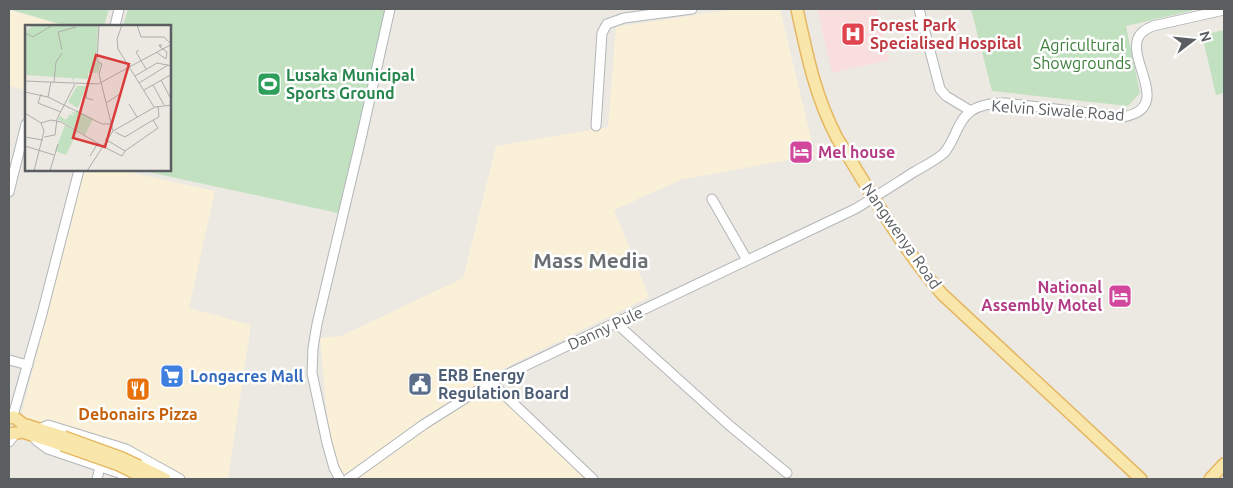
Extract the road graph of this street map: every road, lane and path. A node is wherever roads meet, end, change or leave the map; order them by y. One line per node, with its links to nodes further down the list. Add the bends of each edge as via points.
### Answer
1 (119, 9): 7 (street)
2 (390, 9): 31 (street, via 313,348 312,373 319,410 334,468)
3 (692, 9): 9 (street, via 624,18 607,24 602,33)
4 (798, 9): 13 (main road, Nangwenya Road, via 812,78 827,118)
5 (919, 9): 8 (street, via 940,89)
6 (1224, 10): 8 (street, Kelvin Siwale Road, via 1153,26 1138,37 1137,48 1147,92 1146,100 1132,115 997,103)
7 (115, 25)
8 (971, 111): 13 (street, Kelvin Siwale Road, via 939,157)
9 (596, 126)
10 (25, 128): 12 (street)
11 (79, 171): 18 (street)
12 (9, 192)
13 (874, 197): 15 (street, Danny Pule); 34 (main road, Nangwenya Road, via 942,294)
14 (712, 199): 15 (street)
15 (747, 260): 16 (street, Danny Pule)
16 (616, 323): 19 (street, Danny Pule); 26 (street)
17 (9, 360): 18 (street)
18 (28, 365): 20 (street)
19 (491, 382): 32 (street, Danny Pule); 33 (street)
20 (13, 425): 21 (main road)
21 (36, 432): 22 (street, via 48,425); 24 (street, via 37,441 48,449); 25 (main road, bridge, via 122,458)
22 (108, 443): 24 (street); 30 (street, via 126,449)
23 (1224, 464): 35 (main road)
24 (100, 467): 25 (street); 27 (street)
25 (135, 473): 28 (main road); 29 (main road)
26 (787, 473)
27 (97, 479)
28 (147, 479)
29 (165, 479)
30 (180, 479)
31 (340, 479)
32 (348, 479)
33 (593, 479)
34 (1141, 479)
35 (1210, 479)

